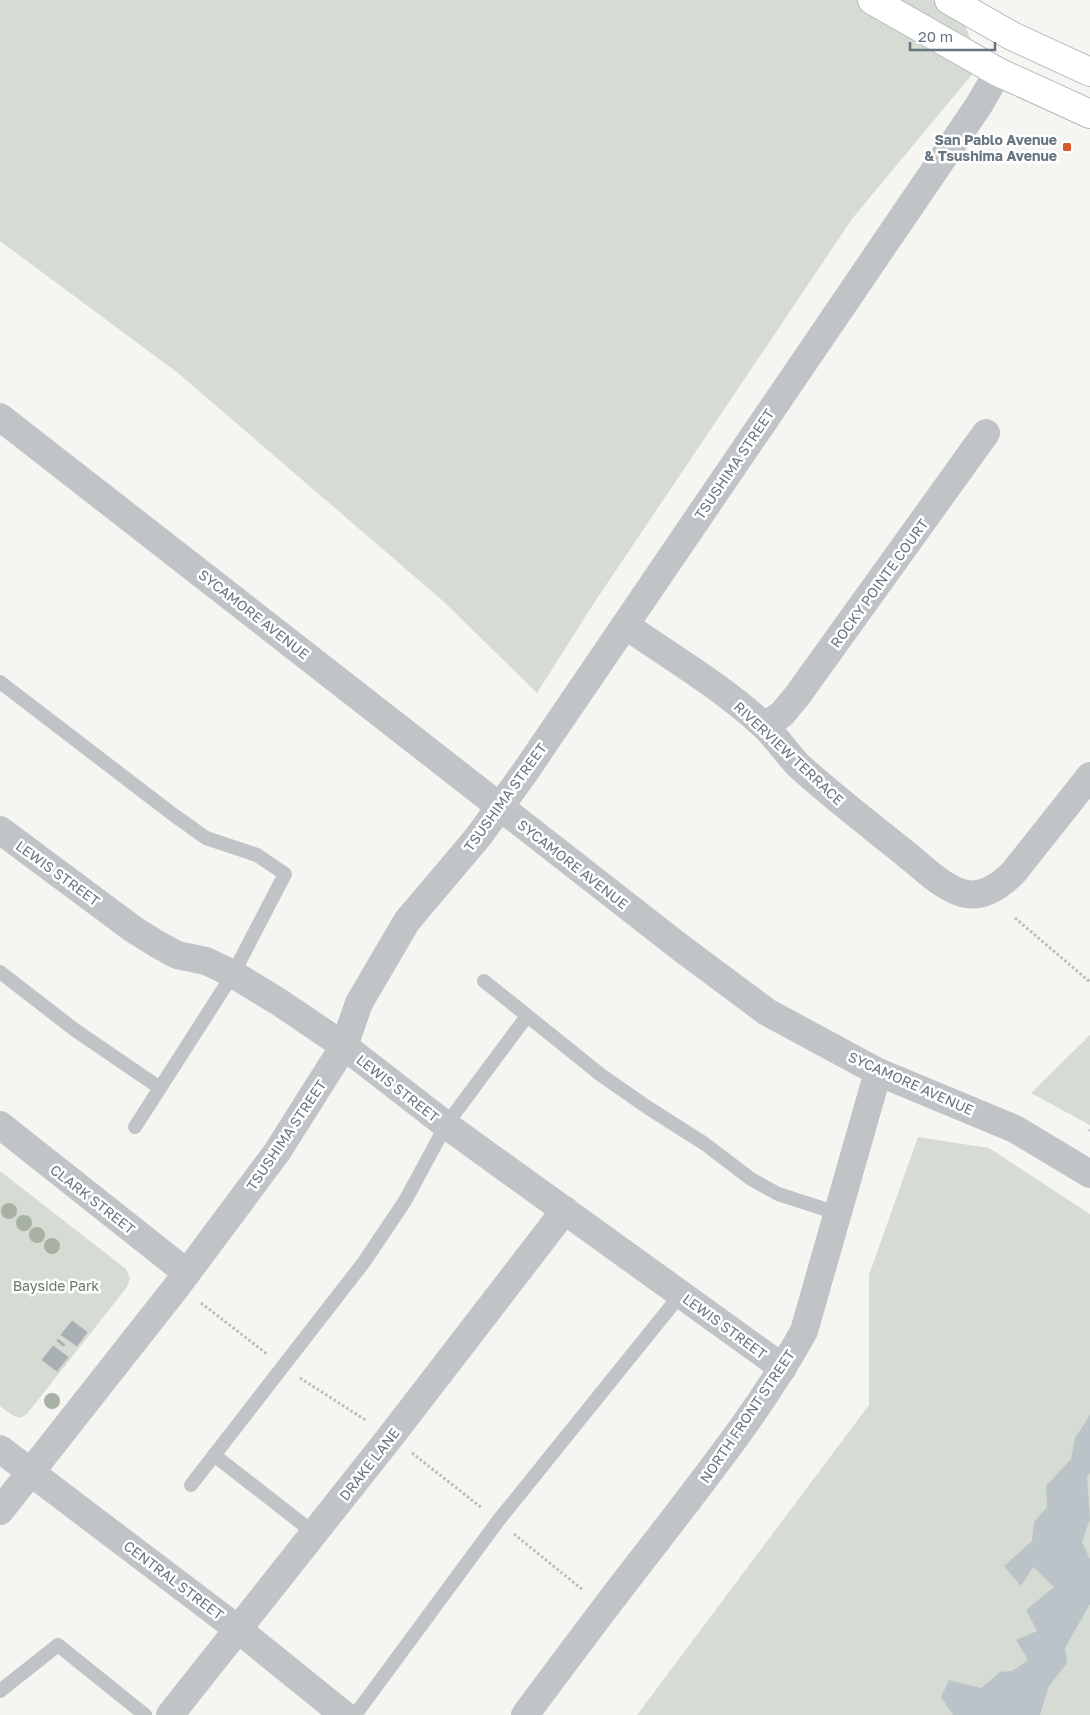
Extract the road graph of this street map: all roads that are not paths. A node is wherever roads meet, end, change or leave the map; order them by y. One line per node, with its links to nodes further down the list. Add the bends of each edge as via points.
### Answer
1 (872, 0): 3 (main road)
2 (949, 0): 4 (main road, via 1012,36)
3 (998, 72): 5 (main road); 8 (street, TSUSHIMA STREET, via 979,105)
4 (1090, 72)
5 (1090, 114)
6 (0, 417): 12 (street, SYCAMORE AVENUE)
7 (986, 433): 10 (street, ROCKY POINTE COURT, via 798,696 782,714)
8 (625, 625): 10 (street, RIVERVIEW TERRACE); 12 (street, TSUSHIMA STREET)
9 (0, 682): 15 (lane, via 206,838 257,854 285,874)
10 (765, 726): 11 (street, RIVERVIEW TERRACE, via 797,763 830,793 929,872 963,893 977,895 1003,883)
11 (1090, 776)
12 (500, 807): 18 (street, TSUSHIMA STREET, via 407,921 359,1003); 19 (street, SYCAMORE AVENUE, via 767,1012)
13 (0, 830): 15 (street, LEWIS STREET, via 157,944)
14 (0, 972): 20 (lane, via 75,1030)
15 (233, 974): 18 (street, LEWIS STREET); 20 (lane)
16 (484, 981): 17 (lane)
17 (527, 1016): 22 (lane); 26 (lane, via 626,1093 705,1144 751,1179 778,1194)
18 (344, 1046): 22 (street, LEWIS STREET); 27 (street, TSUSHIMA STREET, via 277,1152)
19 (878, 1072): 24 (street, SYCAMORE AVENUE, via 1014,1129); 26 (street, NORTH FRONT STREET)
20 (160, 1088): 23 (lane)
21 (0, 1125): 27 (street, CLARK STREET)
22 (446, 1125): 25 (street, LEWIS STREET); 31 (lane, via 405,1201 364,1262)
23 (135, 1127)
24 (1090, 1174)
25 (565, 1210): 28 (street, LEWIS STREET); 35 (street, DRAKE LANE)
26 (837, 1213): 29 (street, NORTH FRONT STREET, via 804,1331)
27 (187, 1273): 32 (street, TSUSHIMA STREET)
28 (681, 1294): 29 (street, LEWIS STREET); 41 (lane, via 498,1522)
29 (783, 1368): 42 (street, NORTH FRONT STREET, via 730,1446)
30 (0, 1449): 32 (street, CENTRAL STREET)
31 (214, 1454): 33 (lane); 35 (lane)
32 (31, 1472): 34 (street, TSUSHIMA STREET); 36 (street, CENTRAL STREET)
33 (191, 1485)
34 (0, 1511)
35 (314, 1534): 36 (street, DRAKE LANE)
36 (239, 1630): 39 (street, DRAKE LANE); 40 (street, CENTRAL STREET)
37 (0, 1691): 38 (lane, via 58,1645)
38 (145, 1715)
39 (170, 1715)
40 (344, 1715)
41 (355, 1715)
42 (525, 1715)

